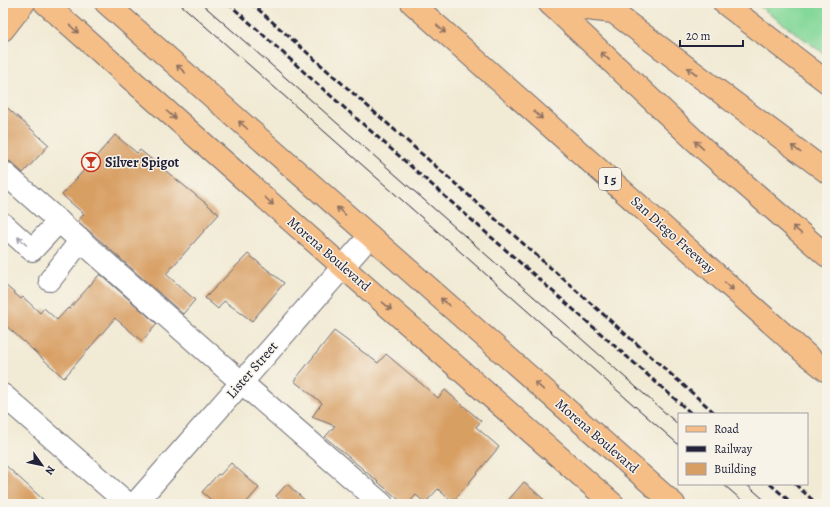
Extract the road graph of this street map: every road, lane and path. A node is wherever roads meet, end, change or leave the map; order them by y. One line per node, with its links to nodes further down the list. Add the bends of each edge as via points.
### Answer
1 (24, 3): 9 (main road)
2 (45, 3): 18 (main road, Morena Boulevard, one-way to 18)
3 (106, 3): 15 (main road, Morena Boulevard, one-way to 3)
4 (412, 3): 20 (main road, San Diego Freeway / I 5, one-way to 20)
5 (724, 3): 10 (main road)
6 (826, 3): 8 (path)
7 (550, 4): 11 (main road, one-way to 7, via 613,12); 17 (main road, one-way to 7, via 703,148)
8 (827, 19)
9 (3, 30)
10 (827, 82)
11 (827, 172)
12 (4, 173): 13 (street)
13 (59, 222): 14 (street, one-way to 14, via 32,250); 16 (street)
14 (3, 224)
15 (370, 236): 18 (street, Lister Street); 29 (main road, Morena Boulevard, one-way to 15)
16 (81, 240): 19 (street); 22 (street)
17 (827, 256)
18 (343, 267): 22 (street, Lister Street); 28 (main road, Morena Boulevard, one-way to 28)
19 (50, 280)
20 (807, 355): 21 (main road, San Diego Freeway / I 5); 23 (main road)
21 (827, 371)
22 (241, 382): 26 (street, Lister Street); 27 (street)
23 (827, 384)
24 (3, 395): 25 (street)
25 (128, 504)
26 (135, 504)
27 (382, 504)
28 (614, 504)
29 (674, 504)

